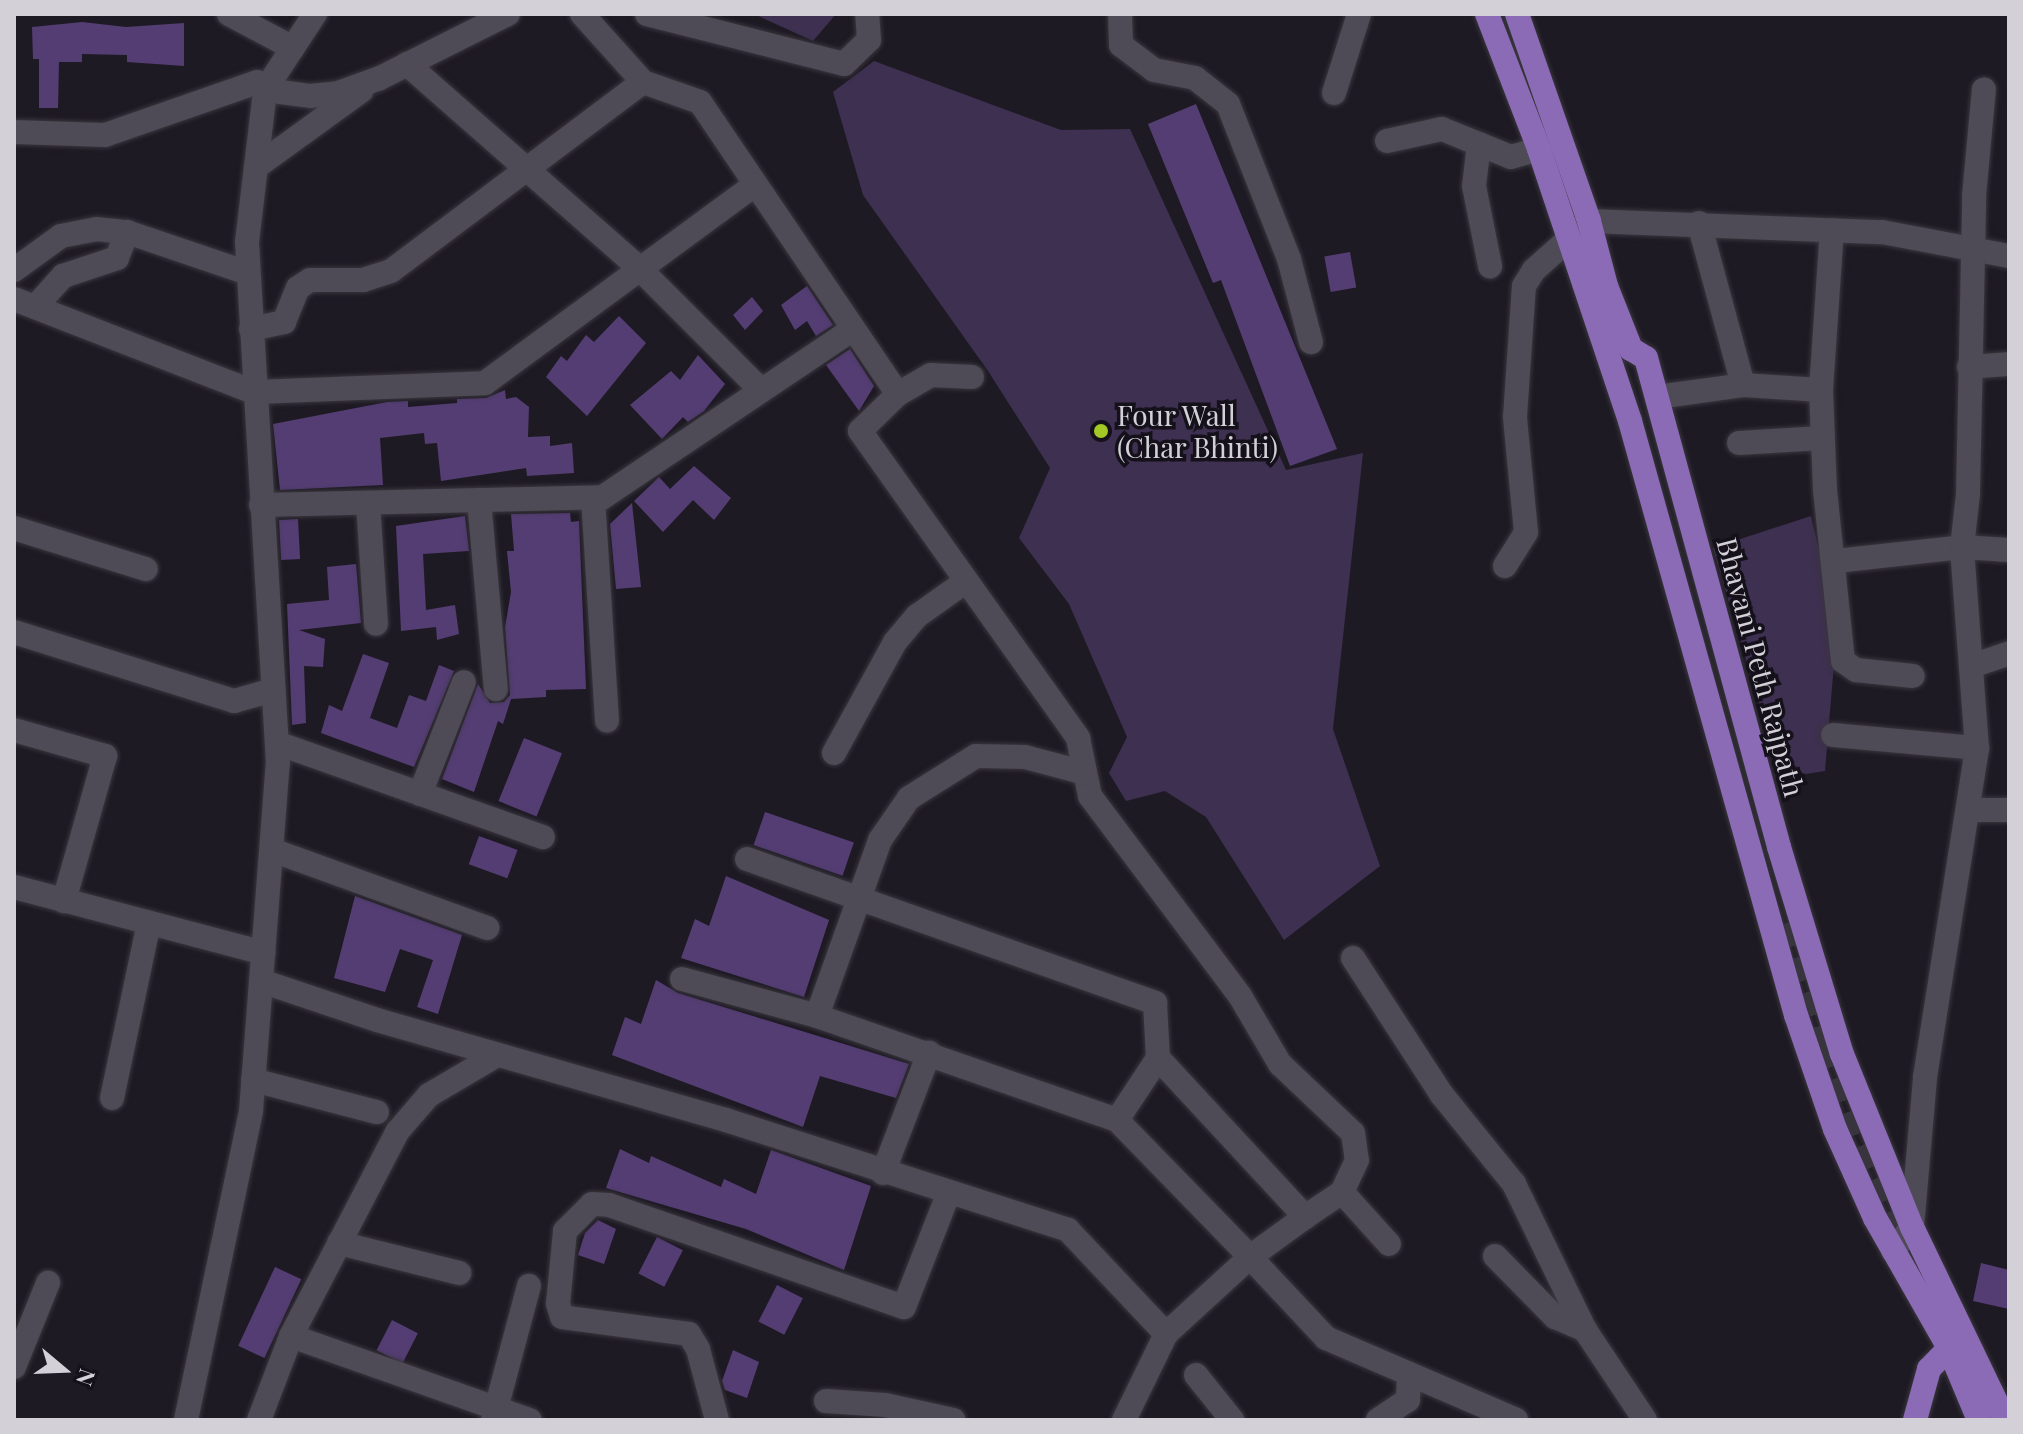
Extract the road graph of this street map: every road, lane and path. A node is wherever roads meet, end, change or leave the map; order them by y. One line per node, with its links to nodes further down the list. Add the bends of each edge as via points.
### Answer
1 (229, 14): 11 (street)
2 (315, 14): 11 (street)
3 (582, 14): 14 (street)
4 (647, 14): 5 (street, via 844,64 869,40)
5 (867, 14)
6 (1120, 14): 39 (street, via 1121,45 1154,70 1195,78 1228,104 1289,259)
7 (1359, 14): 17 (street)
8 (1487, 14): 21 (main road)
9 (1517, 14): 25 (main road, Bhavani Peth Rajpath)
10 (501, 15): 12 (street)
11 (293, 48): 16 (street)
12 (407, 64): 13 (street); 23 (street)
13 (380, 78): 16 (street, via 310,96); 22 (street)
14 (643, 82): 23 (street); 24 (street, via 700,102)
15 (1984, 89): 30 (street)
16 (265, 90): 18 (street, via 257,82 105,135); 22 (street)
17 (1334, 93)
18 (14, 132)
19 (1387, 141): 20 (street, via 1442,129)
20 (1479, 144): 21 (street, via 1511,157); 32 (street, via 1474,186)
21 (1539, 149): 29 (main road)
22 (256, 167): 35 (street)
23 (528, 171): 33 (street); 37 (street, via 391,271 363,280 303,283 284,322)
24 (755, 185): 33 (street); 38 (street)
25 (1589, 221): 26 (street); 29 (street); 40 (main road, Bhavani Peth Rajpath, via 1606,286)
26 (1699, 223): 27 (street); 44 (street)
27 (1832, 230): 30 (street, via 1882,232); 46 (street)
28 (127, 232): 34 (street, via 76,230); 35 (street); 36 (street, via 117,258 63,276)
29 (1567, 240): 60 (street, via 1524,286 1515,417 1526,532); 109 (main road, via 1630,421 1796,1015 1835,1129)
30 (1972, 252): 31 (street); 42 (street)
31 (2009, 256)
32 (1490, 266)
33 (638, 267): 45 (street); 47 (street, via 485,383)
34 (14, 270)
35 (248, 273): 37 (street)
36 (25, 303): 47 (street)
37 (251, 329): 47 (street)
38 (853, 329): 45 (street); 48 (street)
39 (1311, 342)
40 (1631, 349): 49 (main road, Bhavani Peth Rajpath, via 1646,358); 88 (main road, via 1637,399)
41 (2009, 364): 42 (street)
42 (1969, 367): 57 (street)
43 (972, 377): 48 (street, via 931,375)
44 (1743, 385): 46 (street); 49 (street)
45 (759, 388): 52 (street, via 603,497)
46 (1821, 390): 50 (street)
47 (254, 392): 55 (street)
48 (898, 394): 62 (street, via 860,431)
49 (1657, 397): 106 (main road, Bhavani Peth Rajpath, via 1779,847 1837,1039)
50 (1822, 438): 51 (street); 59 (street)
51 (1739, 443)
52 (593, 498): 53 (street); 71 (street)
53 (479, 500): 54 (street); 69 (street)
54 (368, 503): 55 (street); 63 (street)
55 (261, 505): 70 (street)
56 (14, 528): 61 (street)
57 (1962, 547): 58 (street); 59 (street); 66 (street)
58 (2009, 550)
59 (1836, 561): 67 (street, via 1843,661 1856,670)
60 (1505, 566)
61 (146, 569)
62 (966, 581): 76 (street, via 917,616 895,642); 77 (street, via 1078,738)
63 (376, 624)
64 (14, 632): 70 (street, via 234,701)
65 (2009, 653): 66 (street)
66 (1972, 666): 75 (street)
67 (1913, 676)
68 (464, 682): 78 (street)
69 (496, 689)
70 (273, 690): 74 (street)
71 (607, 721)
72 (14, 730): 86 (street, via 105,756)
73 (1833, 735): 75 (street)
74 (277, 743): 78 (street); 82 (street)
75 (1977, 748): 79 (street)
76 (834, 753)
77 (1085, 773): 85 (street, via 1025,757 976,756 909,798 880,840); 104 (street, via 1090,796 1240,996 1280,1064 1353,1133 1357,1160)
78 (420, 794): 81 (street)
79 (1968, 810): 80 (street); 106 (street, via 1925,1077)
80 (2009, 810)
81 (543, 837)
82 (272, 850): 89 (street); 90 (street)
83 (747, 859): 85 (street)
84 (14, 887): 86 (street)
85 (857, 896): 94 (street); 97 (street, via 1155,1003)
86 (64, 901): 87 (street)
87 (149, 923): 90 (street); 99 (street)
88 (1787, 923)
89 (487, 928)
90 (263, 953): 93 (street)
91 (1353, 958): 115 (street, via 1442,1095 1514,1184)
92 (682, 979): 94 (street)
93 (261, 981): 96 (street); 98 (street)
94 (817, 1016): 95 (street)
95 (929, 1053): 101 (street); 102 (street)
96 (497, 1055): 102 (street, via 726,1120); 107 (street, via 429,1095 414,1111 397,1132)
97 (1158, 1058): 101 (street); 105 (street)
98 (253, 1080): 100 (street); 124 (street)
99 (112, 1098)
100 (377, 1112)
101 (1117, 1120): 111 (street)
102 (883, 1173): 103 (street)
103 (949, 1192): 116 (street, via 1068,1230); 127 (street, via 904,1307 609,1205 592,1204 565,1231 558,1304 562,1317 689,1334)
104 (1342, 1192): 105 (street); 108 (street)
105 (1305, 1217): 111 (street)
106 (1912, 1227): 109 (street); 118 (main road, Bhavani Peth Rajpath)
107 (339, 1243): 112 (street); 117 (street)
108 (1389, 1244)
109 (1893, 1251): 118 (main road)
110 (1495, 1256): 115 (street, via 1555,1317)
111 (1250, 1257): 116 (street); 120 (street, via 1326,1338)
112 (459, 1273)
113 (48, 1283): 119 (street)
114 (529, 1286): 123 (street)
115 (1585, 1330): 133 (street)
116 (1166, 1334): 129 (street)
117 (291, 1336): 123 (street); 125 (street)
118 (1957, 1340): 134 (main road, via 1929,1369); 135 (main road); 136 (main road)
119 (14, 1367)
120 (1409, 1374): 131 (street, via 1408,1400); 132 (street)
121 (1196, 1375): 130 (street)
122 (826, 1401): 128 (street, via 885,1405)
123 (495, 1415): 126 (street)
124 (186, 1420)
125 (259, 1420)
126 (530, 1420)
127 (717, 1420)
128 (953, 1420)
129 (1124, 1420)
130 (1232, 1420)
131 (1378, 1420)
132 (1516, 1420)
133 (1645, 1420)
134 (1915, 1420)
135 (1979, 1420)
136 (2005, 1420)

